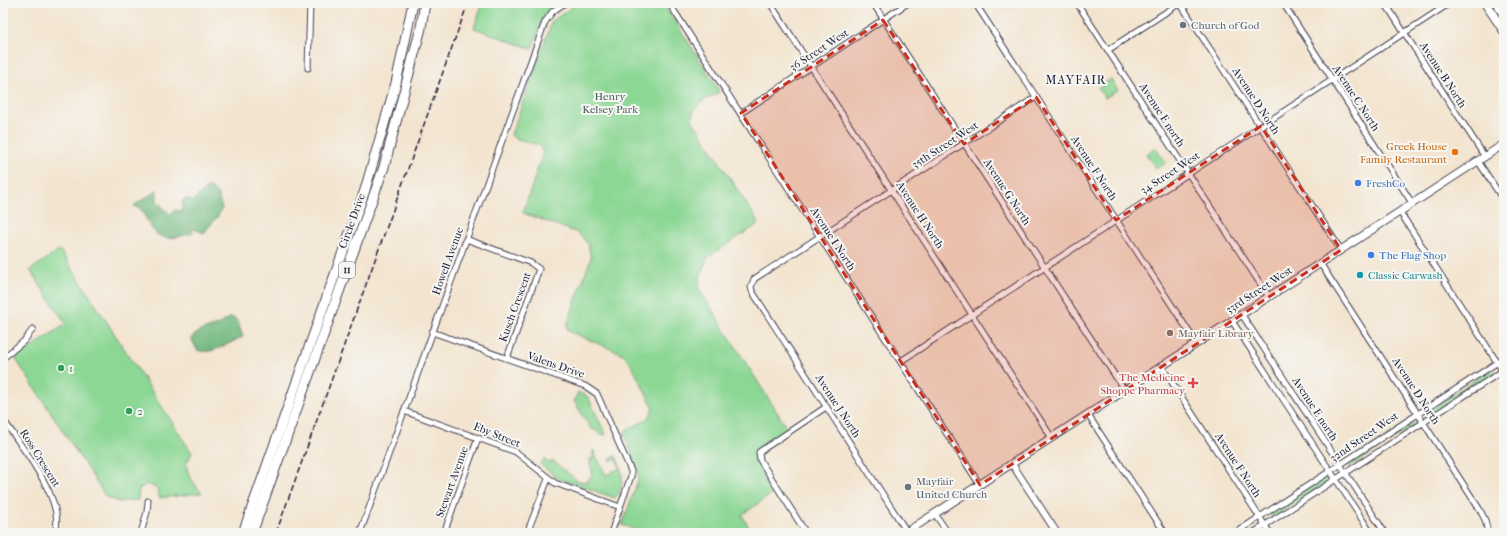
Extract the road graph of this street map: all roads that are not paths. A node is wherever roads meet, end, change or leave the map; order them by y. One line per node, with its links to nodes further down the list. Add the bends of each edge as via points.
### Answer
1 (310, 3): 23 (street)
2 (413, 3): 82 (highway, Circle Drive / 11, via 396,83 365,190)
3 (425, 3): 83 (highway, Circle Drive / 11, via 421,28 384,167)
4 (565, 3): 39 (street, Howell Avenue, via 553,10 545,22)
5 (669, 3): 26 (street, Avenue I North)
6 (770, 3): 22 (street, Avenue H North)
7 (873, 3): 18 (street, Avenue G North)
8 (908, 3): 18 (street, 36 Street West)
9 (975, 3): 25 (street, Avenue F North)
10 (1077, 3): 21 (street, Avenue E north)
11 (1180, 3): 21 (street); 27 (street, Avenue D North)
12 (1283, 3): 24 (street, Avenue C North)
13 (1385, 3): 20 (street, Avenue B North)
14 (1450, 3): 20 (street, 34 Street West)
15 (1485, 3): 19 (main road)
16 (1497, 3): 17 (main road)
17 (1504, 15)
18 (883, 20): 22 (street, 36 Street West); 28 (street, Avenue G North)
19 (1504, 31)
20 (1405, 33): 24 (street, 34 Street West); 30 (street, Avenue B North)
21 (1108, 50): 32 (street, Avenue E north)
22 (812, 67): 26 (street, 36 Street West); 33 (street, Avenue H North)
23 (308, 68)
24 (1333, 80): 27 (street, 34 Street West); 35 (street, Avenue C North)
25 (1036, 97): 28 (street, 35th Street West); 37 (street, Avenue F North)
26 (741, 113): 38 (street, Avenue I North)
27 (1261, 126): 32 (street, 34 Street West); 40 (street, Avenue D North)
28 (964, 144): 33 (street, 35th Street West); 42 (street, Avenue G North)
29 (1504, 144): 30 (main road, 33rd Street West)
30 (1485, 157): 31 (main road, 33rd Street West)
31 (1478, 161): 34 (street); 35 (main road, 33rd Street West)
32 (1188, 173): 37 (street, 34 Street West); 44 (street, Avenue E north)
33 (892, 191): 38 (street, 35th Street West); 45 (street, Avenue H North)
34 (1504, 201)
35 (1412, 204): 36 (main road, 33rd Street West)
36 (1400, 212): 40 (main road, 33rd Street West); 55 (street)
37 (1116, 220): 42 (street, 34 Street West); 50 (street, Avenue F North)
38 (820, 237): 43 (street, 35th Street West, via 754,279); 54 (street, Avenue I North)
39 (466, 239): 49 (street, Howell Avenue); 52 (street, Kusch Crescent, via 531,263 539,269)
40 (1340, 250): 41 (main road, 33rd Street West)
41 (1320, 263): 44 (main road, 33rd Street West); 61 (street, Avenue D North)
42 (1044, 268): 45 (street, 34 Street West); 58 (street, Avenue G North)
43 (752, 291): 59 (street, Avenue J North)
44 (1269, 298): 46 (main road, 33rd Street West)
45 (972, 314): 54 (street, 34 Street West); 66 (street, Avenue H North)
46 (1242, 315): 47 (main road, 33rd Street West); 68 (street, Avenue E north)
47 (1232, 321): 50 (main road, 33rd Street West); 69 (street, Avenue E north)
48 (33, 329): 51 (street, via 24,341)
49 (432, 332): 52 (street, Valens Drive); 60 (street, Howell Avenue)
50 (1197, 344): 56 (main road, 33rd Street West)
51 (3, 358)
52 (507, 358): 75 (street, Valens Drive, via 589,387 596,394 631,471 632,476)
53 (1504, 358): 55 (street, 32nd Street West)
54 (901, 361): 73 (street, Avenue I North)
55 (1497, 362): 57 (street); 61 (street, 32nd Street West)
56 (1162, 367): 58 (main road, 33rd Street West); 77 (street, Avenue F North)
57 (1504, 372): 64 (street, 32nd Street West)
58 (1125, 391): 62 (main road, 33rd Street West)
59 (826, 407): 79 (street, Avenue J North); 88 (street, via 765,447 758,456)
60 (404, 411): 65 (street, Eby Street); 84 (street, Howell Avenue)
61 (1418, 413): 64 (street, Avenue D North); 68 (street, 32nd Street West)
62 (1088, 415): 66 (main road, 33rd Street West); 91 (street)
63 (3, 419): 80 (street, Ross Crescent, via 53,499 57,519)
64 (1424, 422): 70 (street, 32nd Street West); 97 (street, Avenue D North, via 1480,510)
65 (478, 438): 71 (street, Eby Street, via 516,452); 85 (street, Stewart Avenue)
66 (1052, 438): 67 (main road, 33rd Street West)
67 (1012, 464): 73 (main road, 33rd Street West); 90 (street)
68 (1339, 465): 69 (street, 32nd Street West); 70 (street, Avenue E north)
69 (1331, 471): 72 (street, Avenue E north); 77 (street, 32nd Street West)
70 (1345, 473): 72 (street, 32nd Street West); 96 (street, Avenue E north)
71 (548, 479): 75 (street, Eby Street); 86 (street)
72 (1336, 479): 78 (street, 32nd Street West); 95 (street, Avenue E north)
73 (980, 485): 76 (main road, 33rd Street West)
74 (148, 501): 81 (street)
75 (620, 507): 87 (street, Valens Drive)
76 (935, 514): 79 (main road, 33rd Street West); 89 (street)
77 (1259, 517): 78 (street, Avenue F North); 92 (street, 32nd Street West)
78 (1265, 525): 93 (street, 32nd Street West); 94 (street, Avenue F North)
79 (906, 532)
80 (55, 533)
81 (141, 533)
82 (243, 533)
83 (252, 533)
84 (360, 533)
85 (444, 533)
86 (527, 533)
87 (611, 533)
88 (806, 533)
89 (948, 533)
90 (1057, 533)
91 (1165, 533)
92 (1235, 533)
93 (1253, 533)
94 (1270, 533)
95 (1372, 533)
96 (1384, 533)
97 (1488, 533)

